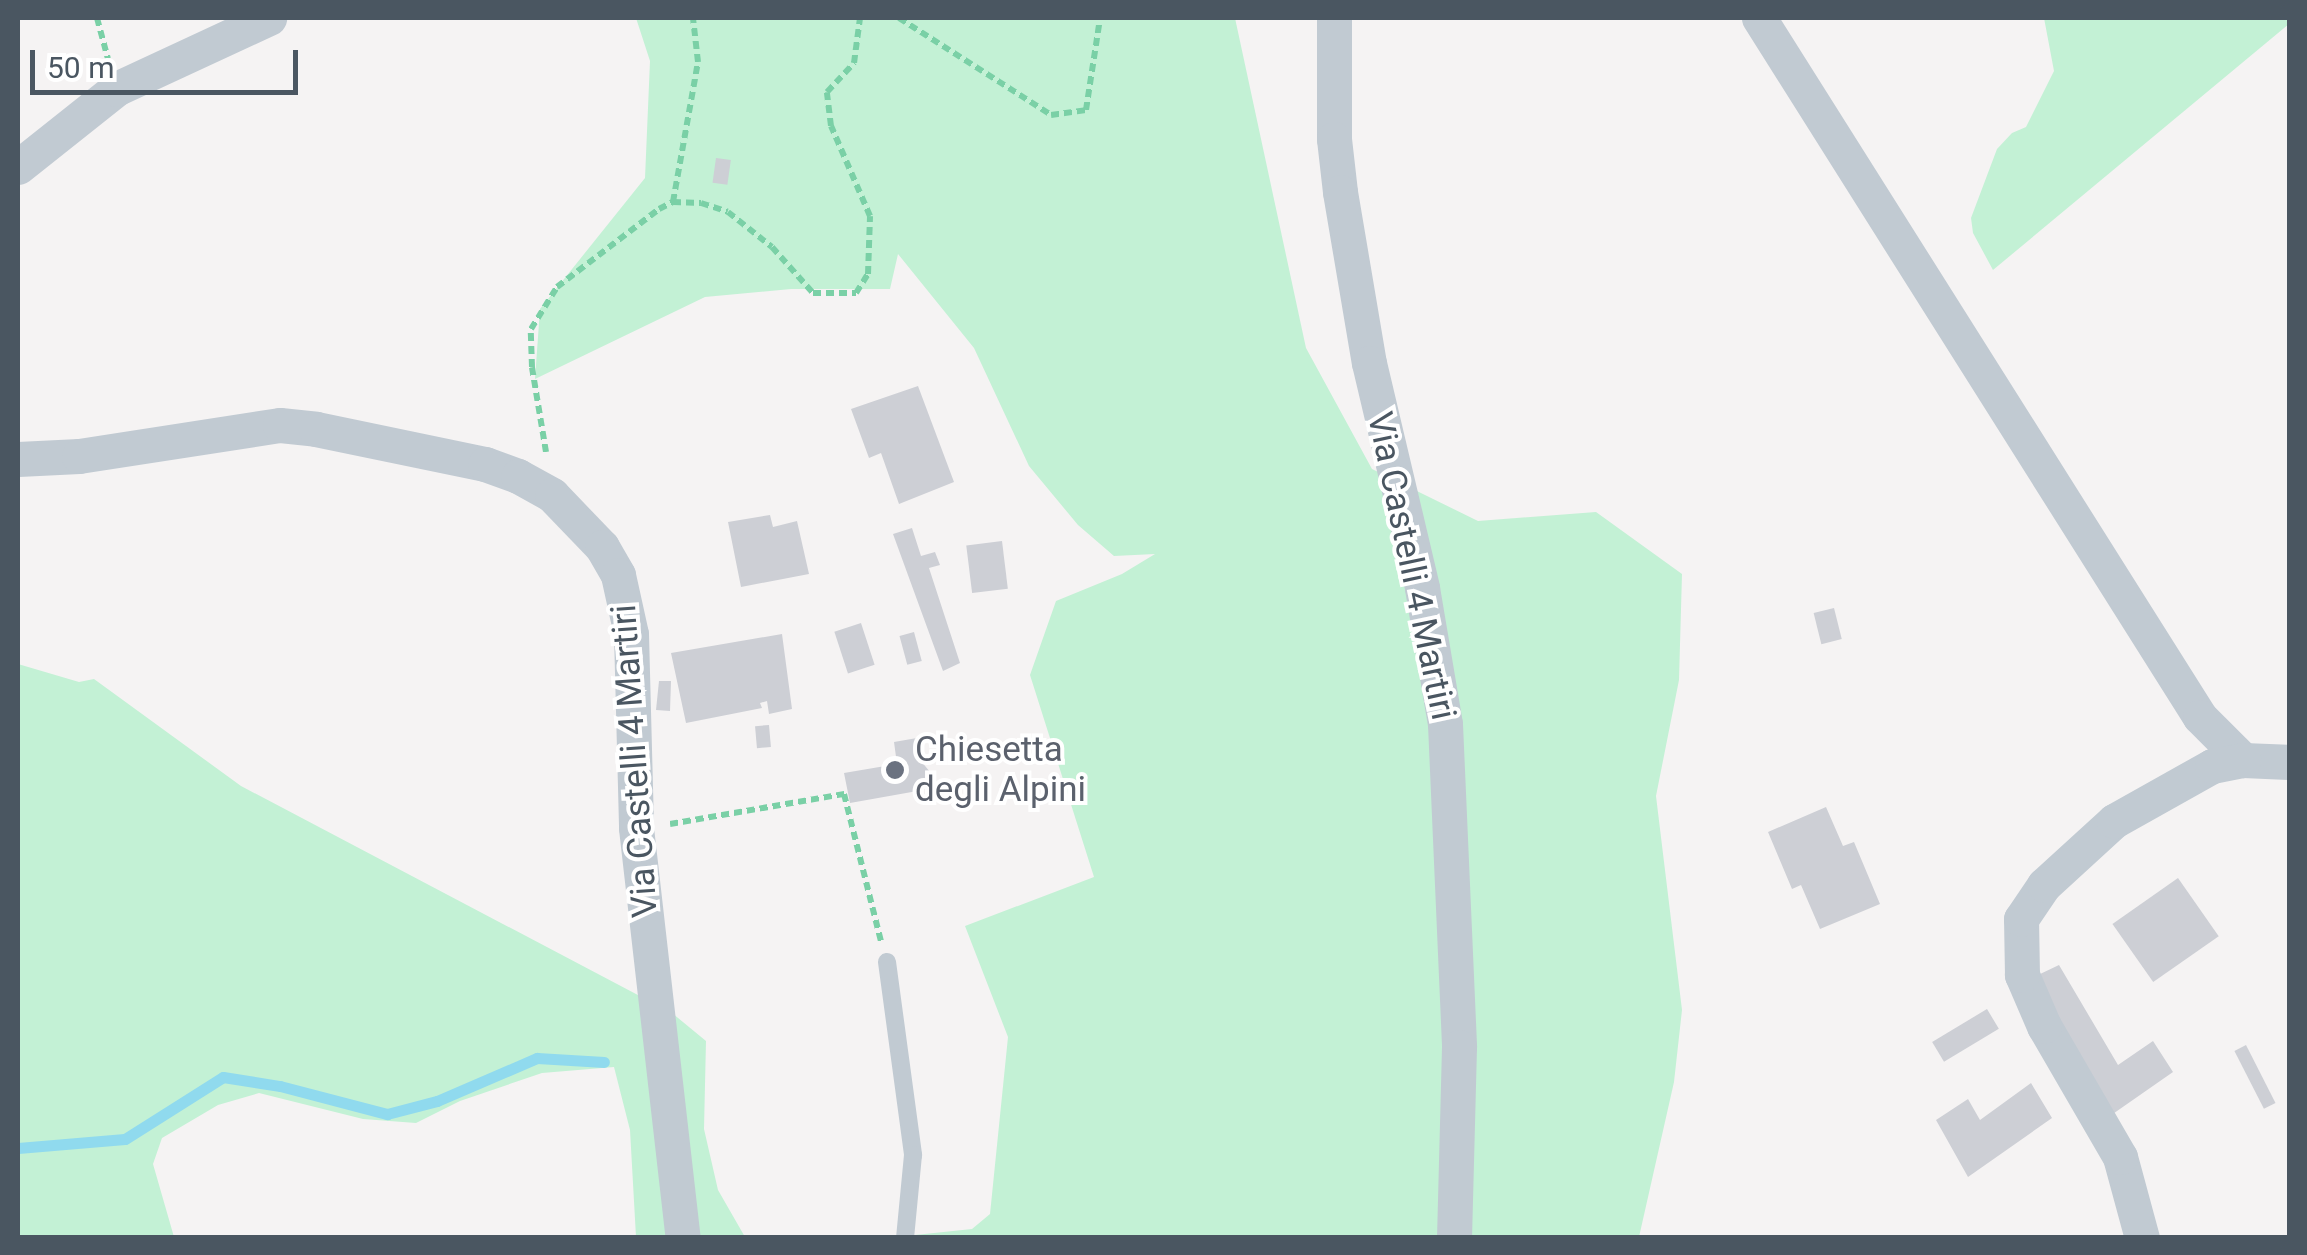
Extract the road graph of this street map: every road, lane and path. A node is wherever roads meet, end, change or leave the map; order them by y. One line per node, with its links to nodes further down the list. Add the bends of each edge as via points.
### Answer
1 (269, 18): 8 (street, via 116,89)
2 (693, 18): 9 (path, via 698,62)
3 (860, 18): 9 (path, via 854,63 827,92 830,126 870,216 868,274 856,293 813,293 772,247 728,212)
4 (900, 18): 5 (path, via 1051,115 1086,110)
5 (1100, 18)
6 (1334, 18): 18 (street, Via Castelli 4 Martiri, via 1334,139 1343,210 1445,724 1459,1047)
7 (1759, 18): 12 (street, via 2200,717)
8 (18, 167)
9 (673, 202): 11 (path, via 557,288 531,329)
10 (18, 459): 11 (street, Via Castelli 4 Martiri, via 80,456 280,425 486,464)
11 (552, 495): 16 (street, Via Castelli 4 Martiri, via 602,547 626,604 636,828)
12 (2243, 760): 13 (street); 19 (street, via 2212,766 2114,821 2044,886 2021,920 2022,975 2120,1156)
13 (2290, 762)
14 (669, 824): 15 (path, via 844,794)
15 (886, 962): 17 (lane, via 914,1155)
16 (683, 1238)
17 (905, 1238)
18 (1454, 1238)
19 (2142, 1238)

